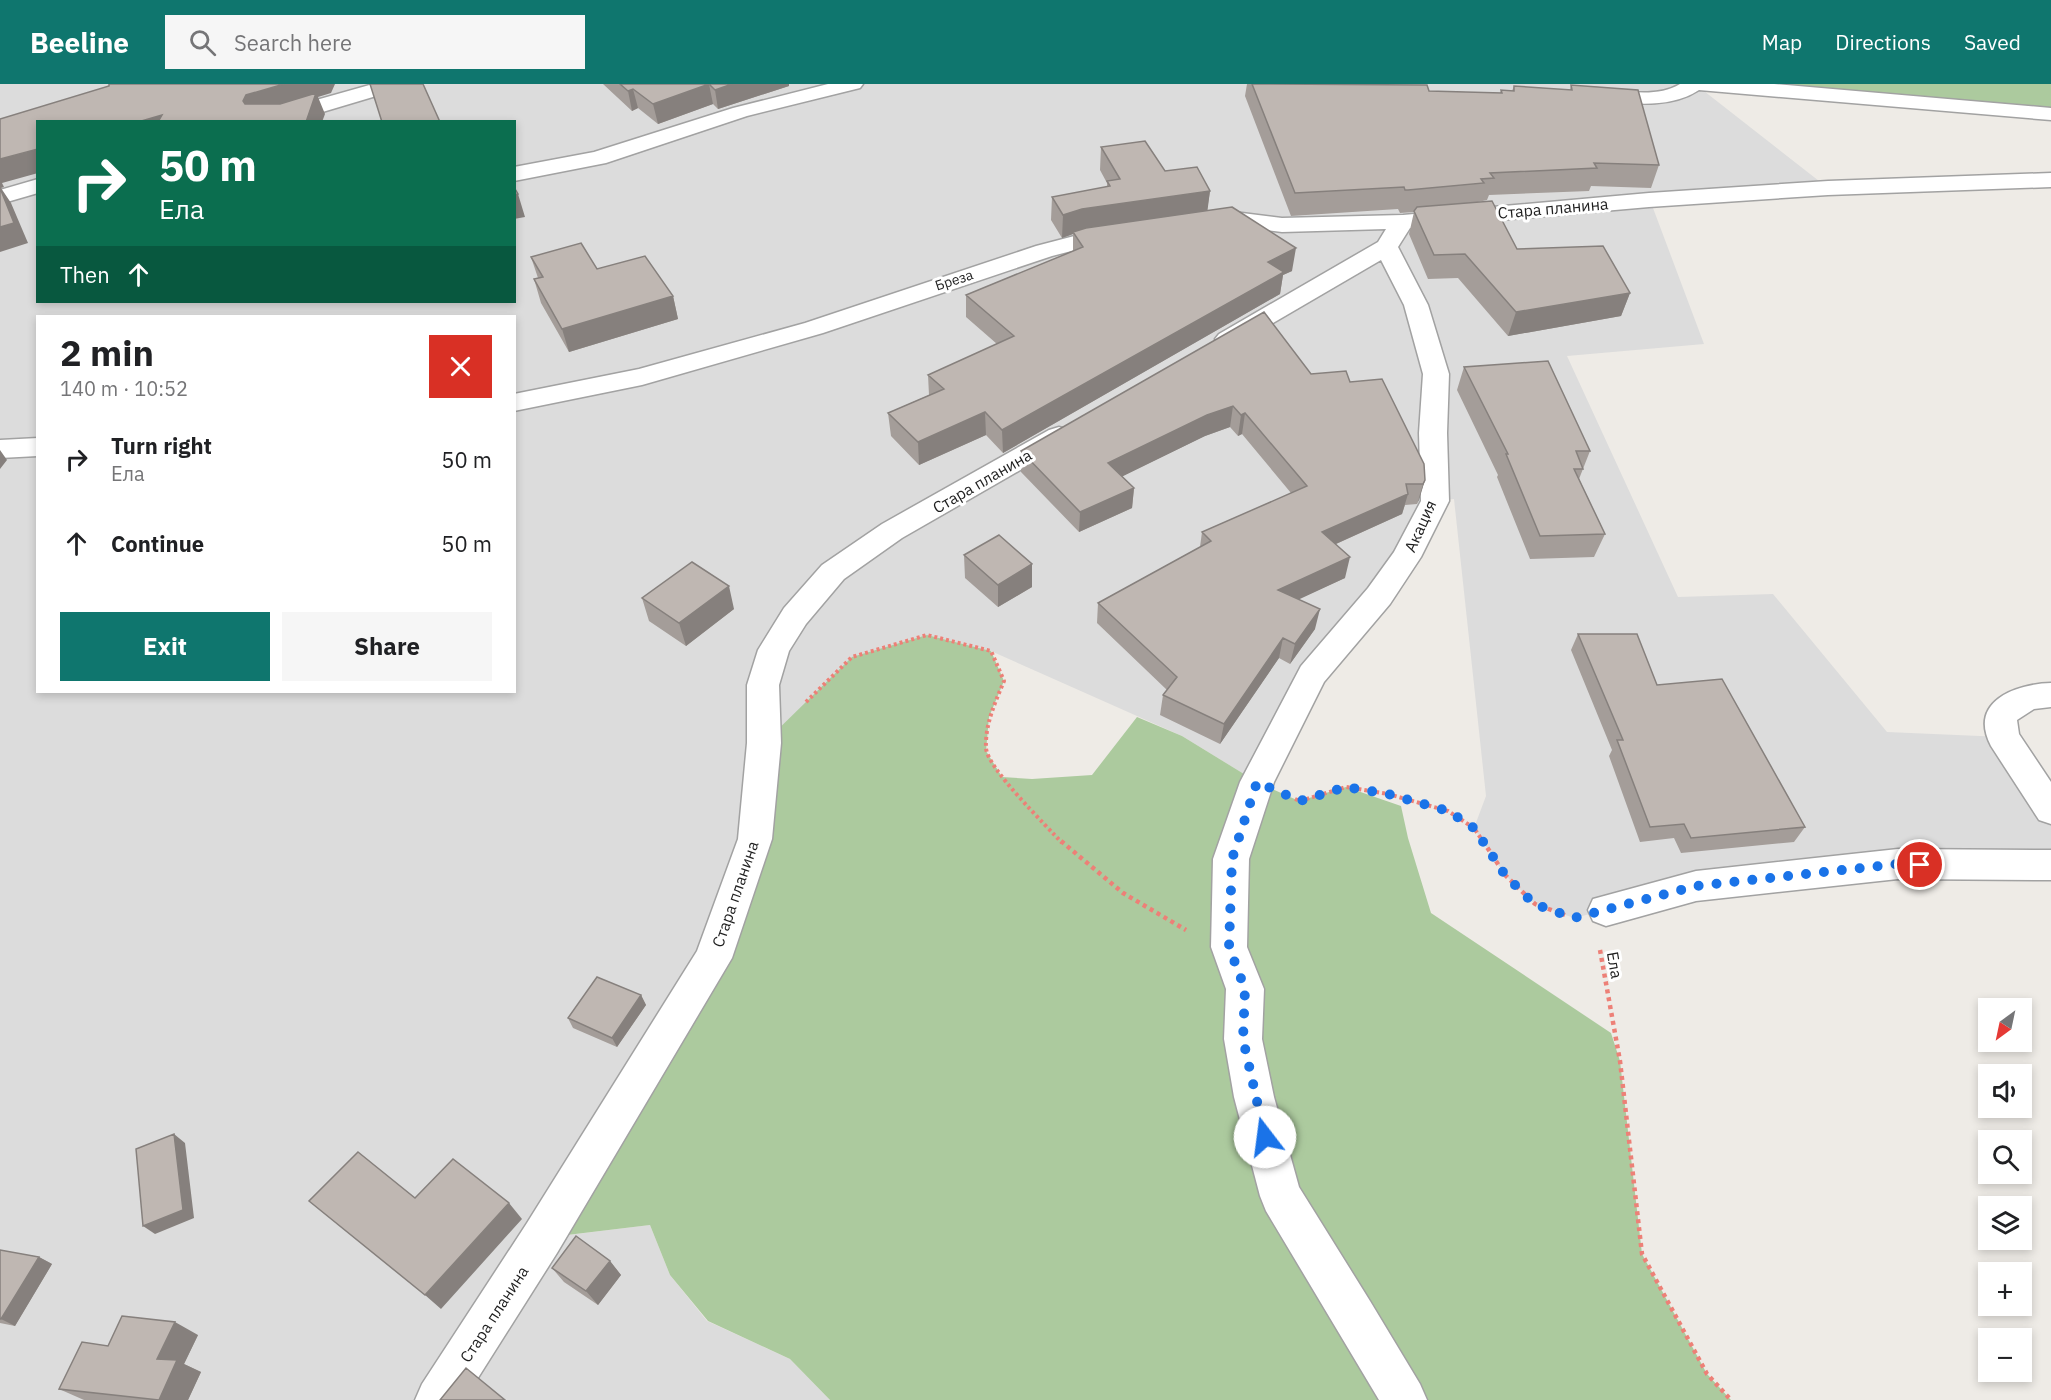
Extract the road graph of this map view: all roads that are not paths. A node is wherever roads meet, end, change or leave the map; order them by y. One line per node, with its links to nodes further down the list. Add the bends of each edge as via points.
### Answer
1 (396, 84): 7 (street)
2 (854, 84): 8 (street, via 740,112 598,158)
3 (1694, 84): 5 (street, via 1667,97)
4 (1702, 84): 6 (street)
5 (1575, 94)
6 (2051, 114)
7 (271, 120)
8 (516, 174)
9 (2051, 180): 12 (street, Стара планина, via 1804,189)
10 (36, 186): 11 (street)
11 (0, 197)
12 (1403, 222): 13 (street, via 1282,225 1234,219); 15 (street)
13 (1190, 226)
14 (1136, 233): 17 (street, Бреза, via 1044,251 814,328 642,377)
15 (1386, 248): 16 (street); 26 (street, Акация, via 1416,305 1436,374 1435,501 1406,557 1379,596 1312,675 1261,776 1232,859 1229,947 1245,989 1243,1039 1281,1196)
16 (1204, 353)
17 (516, 403)
18 (1081, 424): 25 (street, Стара планина, via 892,531 833,572 795,616 774,650 763,686 764,743 755,839 713,958)
19 (36, 447): 20 (street)
20 (0, 449)
21 (2051, 695): 22 (street, via 2032,695 2012,704 2000,716 2003,737)
22 (2051, 810)
23 (2051, 865): 24 (street, via 1898,864 1696,886)
24 (1606, 910)
25 (438, 1400)
26 (1404, 1400)

